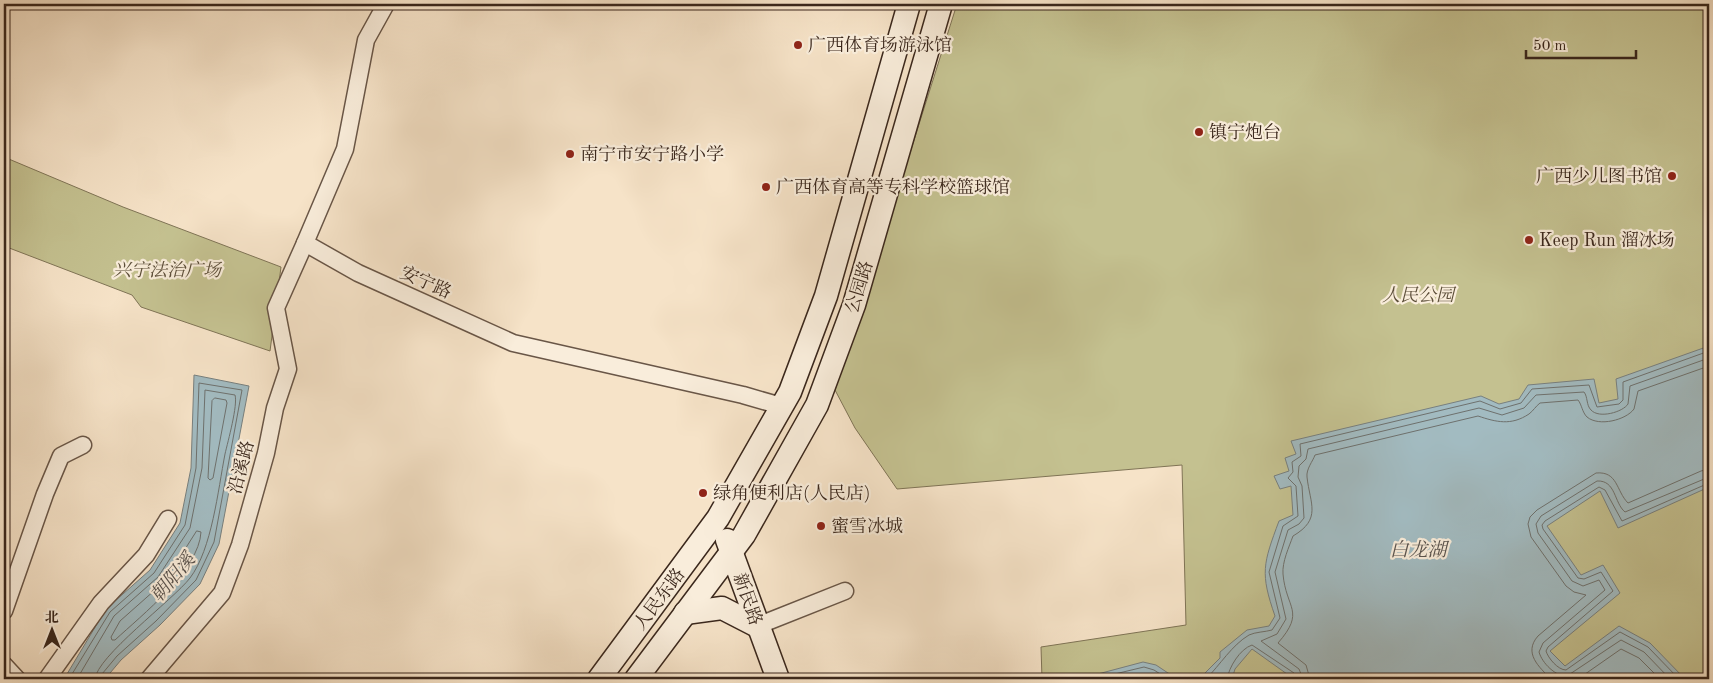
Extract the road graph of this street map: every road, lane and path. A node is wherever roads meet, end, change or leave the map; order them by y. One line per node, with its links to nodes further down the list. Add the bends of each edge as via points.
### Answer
1 (386, 4): 4 (street, via 366,40 345,149)
2 (909, 4): 5 (main road, 公园路, via 826,296)
3 (940, 4): 9 (main road, 公园路, via 854,305 817,405 744,535)
4 (305, 243): 5 (street, 安宁路, via 358,273 513,343); 17 (street, 沿溪路, via 276,308 288,368 240,545 222,593)
5 (782, 406): 7 (main road, 公园路)
6 (83, 445): 11 (street, via 61,456)
7 (718, 518): 9 (main road, 新民路); 18 (main road, 人民东路)
8 (168, 519): 16 (street, via 146,555 100,603)
9 (731, 552): 12 (main road, 人民东路); 13 (main road, 新民路)
10 (845, 591): 13 (street)
11 (4, 611)
12 (685, 613): 13 (main road, via 722,608); 19 (main road, 人民东路)
13 (757, 626): 20 (main road, 新民路)
14 (4, 665): 15 (street)
15 (17, 679)
16 (47, 679)
17 (149, 679)
18 (599, 679)
19 (636, 679)
20 (778, 679)

